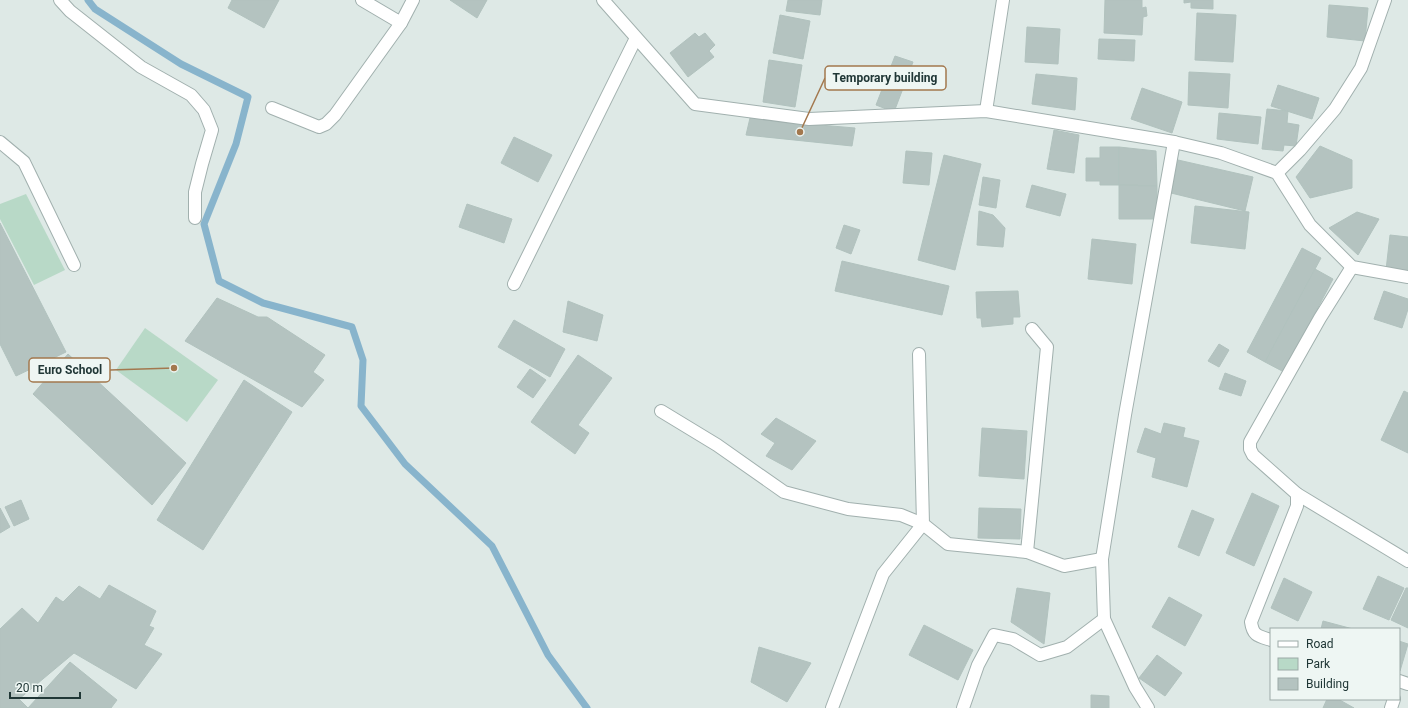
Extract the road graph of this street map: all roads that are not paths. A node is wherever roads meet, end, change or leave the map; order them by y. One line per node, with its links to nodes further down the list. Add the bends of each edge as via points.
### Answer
1 (60, 0): 14 (street, via 70,11 142,67 191,95 204,110 212,130 195,192)
2 (362, 0): 7 (street)
3 (414, 0): 7 (street)
4 (603, 0): 8 (street)
5 (1003, 0): 10 (street)
6 (1385, 0): 13 (street, via 1361,68 1335,109)
7 (400, 23): 9 (street, via 326,124 319,127)
8 (636, 38): 10 (street, via 695,104 809,119); 18 (street)
9 (272, 108)
10 (986, 111): 12 (street)
11 (0, 142): 15 (street, via 24,162)
12 (1174, 142): 13 (street, via 1221,153); 25 (street)
13 (1277, 173): 16 (street, via 1310,225)
14 (195, 218)
15 (74, 265)
16 (1352, 267): 17 (street); 22 (street, via 1250,442 1253,455)
17 (1408, 277)
18 (514, 284)
19 (1032, 329): 24 (street, via 1047,347)
20 (919, 354): 23 (street)
21 (661, 411): 23 (street, via 717,444 784,492 848,509 901,515)
22 (1297, 494): 26 (street); 28 (street, via 1297,506 1251,622 1257,636)
23 (923, 524): 24 (street, via 948,544); 29 (street, via 883,574)
24 (1028, 552): 25 (street, via 1064,566)
25 (1102, 559): 27 (street)
26 (1408, 561)
27 (1104, 619): 30 (street, via 1067,646 1040,655 1013,639 994,635 978,665); 31 (street, via 1135,687)
28 (1270, 640)
29 (832, 708)
30 (963, 708)
31 (1148, 708)

